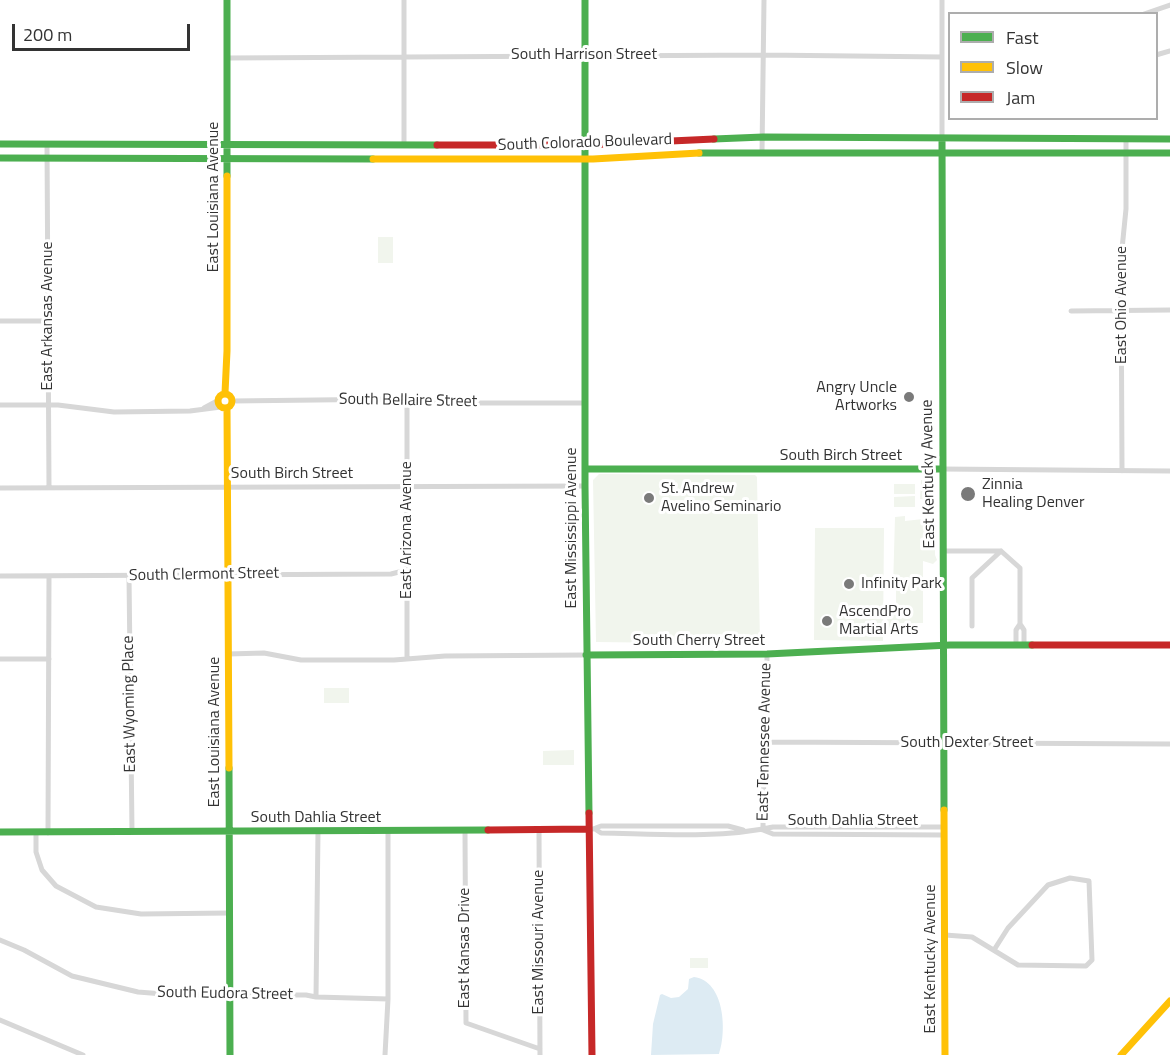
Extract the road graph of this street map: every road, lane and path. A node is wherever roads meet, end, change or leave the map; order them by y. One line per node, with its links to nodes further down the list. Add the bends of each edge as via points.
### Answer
1 (227, 0): 14 (street, East Louisiana Avenue)
2 (404, 0): 12 (street)
3 (585, 0): 10 (street, East Mississippi Avenue)
4 (764, 0): 11 (street)
5 (942, 0): 8 (street, East Kentucky Avenue)
6 (1170, 5): 7 (street)
7 (1150, 12)
8 (942, 40): 9 (street); 13 (street, East Kentucky Avenue)
9 (948, 40)
10 (585, 55): 11 (street, South Harrison Street); 12 (street, South Harrison Street); 25 (street, East Mississippi Avenue)
11 (764, 55): 13 (street, South Harrison Street); 17 (street)
12 (404, 57): 14 (street, South Harrison Street); 24 (street)
13 (942, 57): 15 (street, East Kentucky Avenue)
14 (227, 58): 22 (street, East Louisiana Avenue)
15 (942, 85): 16 (street); 18 (street, East Kentucky Avenue)
16 (948, 85)
17 (763, 137): 18 (street, South Colorado Boulevard); 25 (street, South Colorado Boulevard); 26 (street)
18 (942, 139): 19 (street, South Colorado Boulevard); 27 (street, East Kentucky Avenue)
19 (1126, 139): 20 (street, South Colorado Boulevard); 28 (street, East Ohio Avenue)
20 (1170, 139)
21 (0, 144): 23 (street, South Colorado Boulevard)
22 (226, 144): 23 (street, South Colorado Boulevard); 24 (street, South Colorado Boulevard); 32 (street, East Louisiana Avenue)
23 (47, 145): 31 (street, East Arkansas Avenue)
24 (404, 145): 25 (street, South Colorado Boulevard)
25 (585, 145): 33 (street, East Mississippi Avenue)
26 (762, 152): 27 (street, South Colorado Boulevard); 33 (street, South Colorado Boulevard)
27 (942, 153): 28 (street, South Colorado Boulevard); 45 (street, East Kentucky Avenue)
28 (1126, 153): 29 (street, South Colorado Boulevard); 35 (street, East Ohio Avenue)
29 (1170, 153)
30 (0, 158): 31 (street, South Colorado Boulevard)
31 (48, 158): 32 (street, South Colorado Boulevard); 38 (street, East Arkansas Avenue)
32 (227, 158): 33 (street, South Colorado Boulevard); 41 (street, East Louisiana Avenue, via 225,393 231,397)
33 (585, 159): 40 (street, East Mississippi Avenue)
34 (1071, 310): 35 (street)
35 (1122, 310): 36 (street); 46 (street, East Ohio Avenue)
36 (1170, 310)
37 (0, 321): 38 (street)
38 (48, 321): 43 (street, East Arkansas Avenue)
39 (407, 400): 40 (street, South Bellaire Street); 41 (street, South Bellaire Street); 49 (street, East Arizona Avenue)
40 (585, 403): 44 (street, East Mississippi Avenue)
41 (224, 404): 43 (street, South Bellaire Street, via 185,411 101,412); 52 (street, East Louisiana Avenue)
42 (0, 405): 43 (street, South Bellaire Street)
43 (49, 405): 51 (street, East Arkansas Avenue)
44 (585, 469): 45 (street, South Birch Street); 48 (street, East Mississippi Avenue)
45 (942, 469): 46 (street, South Birch Street); 53 (street, East Kentucky Avenue)
46 (1122, 471): 47 (street, South Birch Street)
47 (1170, 471)
48 (585, 486): 49 (street, South Birch Street); 66 (street, East Mississippi Avenue)
49 (407, 487): 52 (street, South Birch Street); 55 (street, East Arizona Avenue)
50 (0, 488): 51 (street, South Birch Street)
51 (49, 488): 52 (street, South Birch Street)
52 (228, 488): 56 (street, East Louisiana Avenue)
53 (943, 551): 54 (street); 63 (street, East Kentucky Avenue)
54 (1001, 551): 60 (street, via 972,578); 61 (street, via 1020,568 1020,624 1016,630)
55 (407, 570): 56 (street, South Clermont Street, via 391,574); 69 (street, East Arizona Avenue)
56 (228, 574): 59 (street, South Clermont Street); 64 (street, East Louisiana Avenue)
57 (0, 576): 58 (street, South Clermont Street)
58 (49, 576): 59 (street, South Clermont Street); 68 (street)
59 (129, 576): 82 (street, East Wyoming Place)
60 (972, 626)
61 (1020, 645): 62 (street, South Cherry Street); 63 (street, South Cherry Street)
62 (1170, 645)
63 (943, 646): 65 (street, South Cherry Street); 71 (street, East Kentucky Avenue)
64 (228, 654): 69 (street, South Cherry Street, via 264,653 301,660); 83 (street, East Louisiana Avenue)
65 (767, 654): 66 (street, South Cherry Street); 70 (street, East Tennessee Avenue)
66 (586, 655): 69 (street, South Cherry Street); 73 (street, East Mississippi Avenue)
67 (0, 659): 68 (street)
68 (49, 659): 81 (street)
69 (407, 659)
70 (765, 742): 71 (street, South Dexter Street); 75 (street, East Tennessee Avenue)
71 (944, 743): 72 (street, South Dexter Street); 79 (street, East Kentucky Avenue)
72 (1170, 744)
73 (592, 829): 74 (street, South Dahlia Street); 75 (street, South Dahlia Street, via 601,833 650,834); 98 (street, East Mississippi Avenue)
74 (538, 830): 78 (street, South Dahlia Street); 94 (street, East Missouri Avenue)
75 (763, 830): 79 (street, South Dahlia Street, via 773,834)
76 (318, 831): 77 (street, South Dahlia Street); 83 (street, South Dahlia Street); 90 (street)
77 (388, 831): 78 (street, South Dahlia Street); 91 (street)
78 (465, 831): 94 (street, East Kansas Drive, via 466,1023)
79 (944, 831): 86 (street, East Kentucky Avenue)
80 (0, 832): 84 (street, South Dahlia Street)
81 (48, 832): 82 (street, South Dahlia Street); 84 (street, South Dahlia Street)
82 (132, 832): 83 (street, South Dahlia Street)
83 (229, 832): 85 (street, East Louisiana Avenue)
84 (36, 833): 85 (street, via 36,852 42,870 56,886 96,907 141,914)
85 (229, 913): 89 (street, East Louisiana Avenue)
86 (945, 935): 88 (street, via 969,936); 99 (street, East Kentucky Avenue)
87 (0, 940): 89 (street, South Eudora Street, via 72,976 105,984 151,993)
88 (994, 950): 88 (street, via 1017,965 1086,966 1092,960 1089,881 1070,878 1048,885 1008,928)
89 (230, 995): 90 (street, South Eudora Street); 96 (street, East Louisiana Avenue)
90 (316, 997): 91 (street, South Eudora Street)
91 (388, 999): 97 (street)
92 (1170, 1001): 100 (street)
93 (0, 1020): 95 (street)
94 (540, 1052)
95 (83, 1055)
96 (230, 1055)
97 (385, 1055)
98 (592, 1055)
99 (945, 1055)
100 (1121, 1055)

